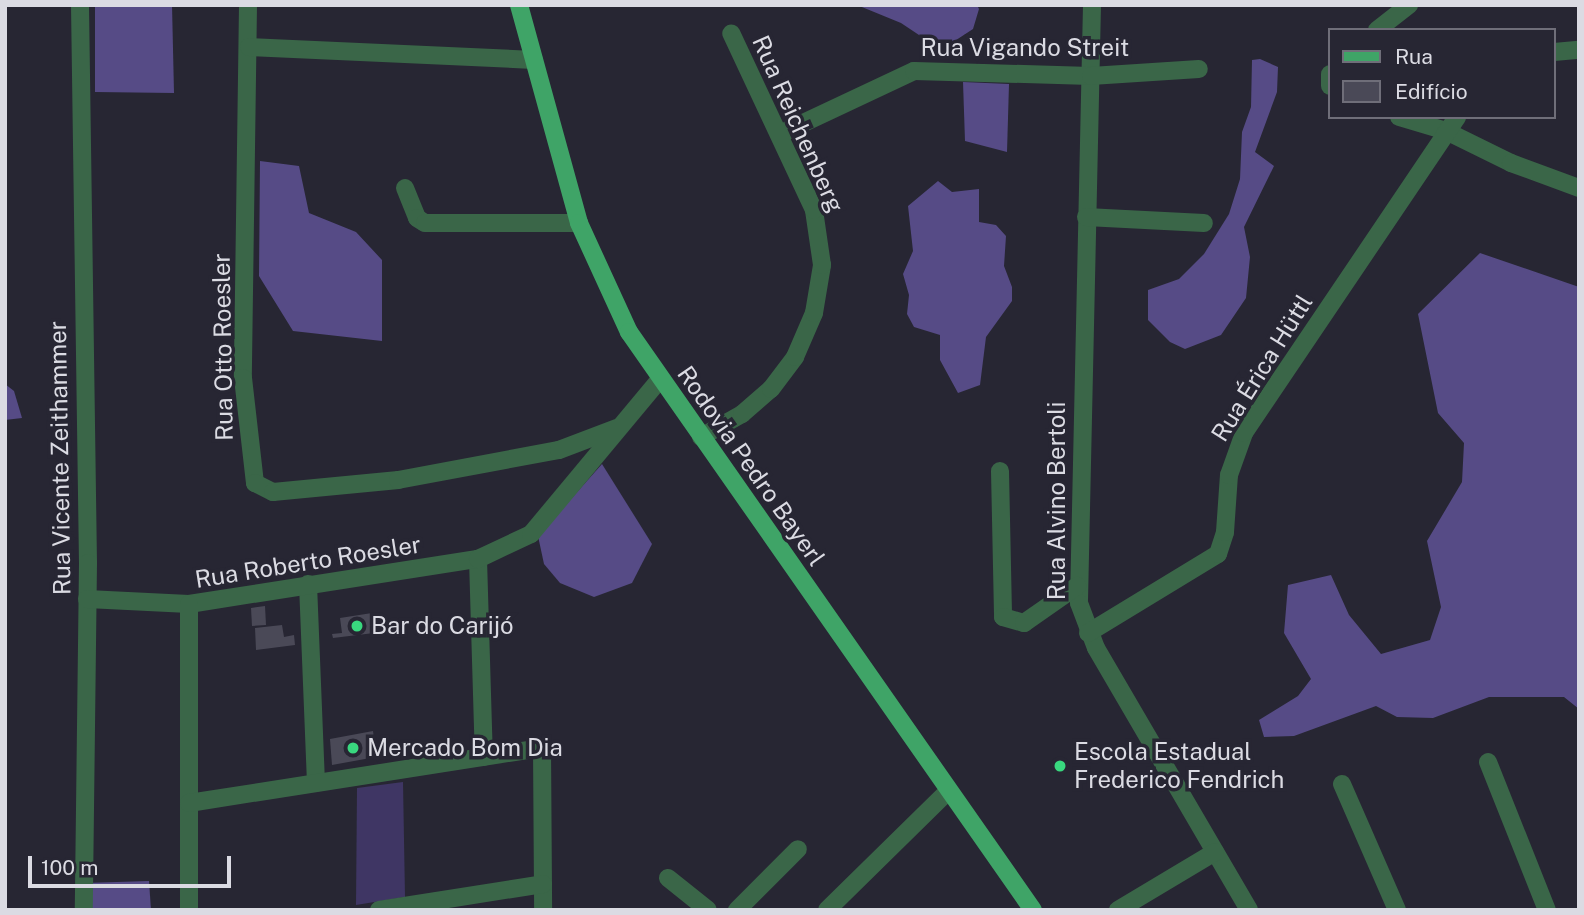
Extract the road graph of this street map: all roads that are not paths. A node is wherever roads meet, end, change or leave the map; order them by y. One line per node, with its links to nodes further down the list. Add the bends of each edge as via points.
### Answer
1 (80, 5): 29 (street, Rua Vicente Zeithammer)
2 (248, 5): 8 (street, Rua Otto Roesler)
3 (519, 5): 11 (main road, Rodovia Pedro Bayerl)
4 (1092, 5): 13 (street, Rua Alvino Bertoli)
5 (1409, 5): 6 (street)
6 (1380, 28)
7 (731, 33): 16 (street, Rua Reichenberg)
8 (249, 47): 11 (street); 23 (street, Rua Otto Roesler, via 243,379 255,483 273,492 398,480 559,450)
9 (1579, 50): 10 (street)
10 (1556, 52)
11 (534, 60): 20 (main road, Rodovia Pedro Bayerl)
12 (1199, 69): 13 (street, Rua Vigando Streit)
13 (1091, 76): 16 (street, Rua Vigando Streit, via 914,71); 19 (street, Rua Alvino Bertoli)
14 (1414, 119): 15 (street)
15 (1452, 124): 18 (street, via 1511,163); 31 (street, Rua Érica Hüttl, via 1244,433 1229,475 1225,532 1218,554)
16 (780, 134): 24 (street, Rua Reichenberg, via 814,210 822,243 814,313 795,357 771,389 742,414)
17 (405, 188): 20 (street, via 417,218 425,223)
18 (1579, 188)
19 (1086, 217): 21 (street); 28 (street, Rua Alvino Bertoli)
20 (579, 223): 22 (main road, Rodovia Pedro Bayerl, via 618,312)
21 (1204, 223)
22 (660, 379): 23 (street, Rua Roberto Roesler); 24 (main road, Rodovia Pedro Bayerl)
23 (617, 428): 26 (street, Rua Roberto Roesler, via 531,534)
24 (701, 437): 36 (main road, Rodovia Pedro Bayerl)
25 (1000, 471): 28 (street, via 1003,617 1024,623)
26 (478, 559): 27 (street, Rua Roberto Roesler); 32 (street)
27 (308, 583): 30 (street, Rua Roberto Roesler); 34 (street)
28 (1077, 586): 31 (street, Rua Alvino Bertoli)
29 (87, 600): 30 (street); 42 (street, Rua Vicente Zeithammer)
30 (189, 604): 37 (street, Rua Roberto Roesler)
31 (1088, 633): 39 (street, Rua Alvino Bertoli)
32 (484, 757): 34 (street); 41 (street, via 541,748)
33 (1489, 762): 53 (street)
34 (316, 783): 37 (street)
35 (1342, 784): 52 (street)
36 (948, 792): 48 (street); 49 (main road, Rodovia Pedro Bayerl)
37 (189, 803): 43 (street, Rua Roberto Roesler)
38 (798, 849): 47 (street)
39 (1215, 852): 50 (street); 51 (street, Rua Alvino Bertoli)
40 (668, 878): 46 (street)
41 (543, 884): 44 (street); 45 (street)
42 (84, 910)
43 (189, 910)
44 (379, 910)
45 (543, 910)
46 (708, 910)
47 (737, 910)
48 (827, 910)
49 (1033, 910)
50 (1118, 910)
51 (1248, 910)
52 (1397, 910)
53 (1547, 910)

